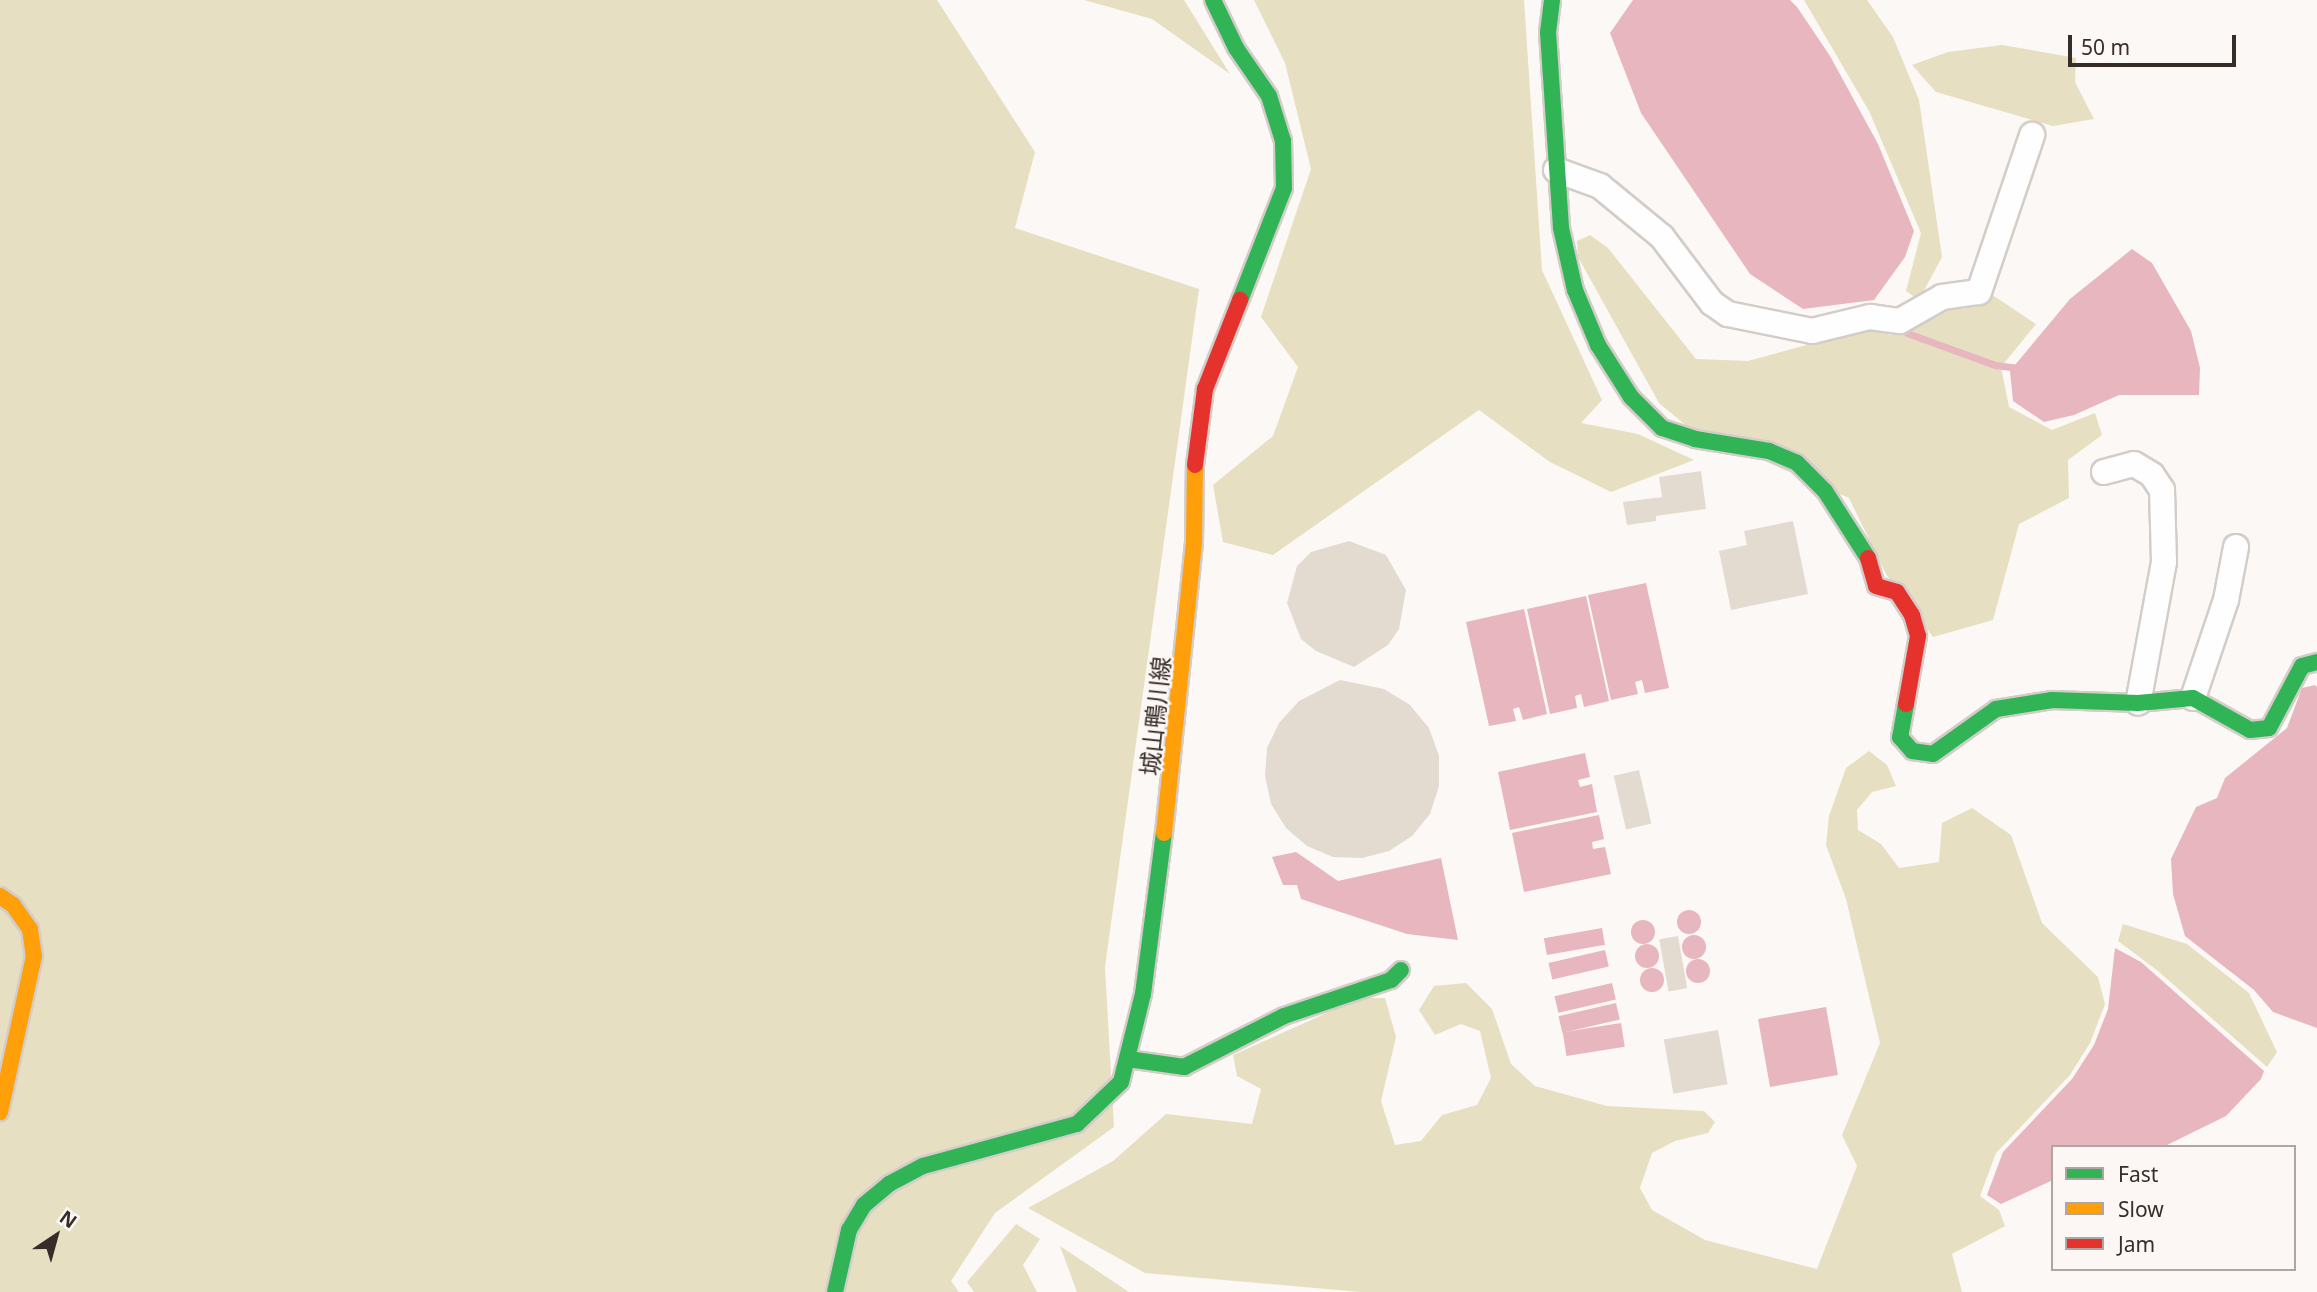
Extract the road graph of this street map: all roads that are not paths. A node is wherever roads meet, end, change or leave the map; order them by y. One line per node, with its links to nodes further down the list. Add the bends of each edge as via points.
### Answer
1 (1213, 0): 12 (main road, 城山鴨川線, via 1236,48 1269,96 1283,141 1284,188 1205,389 1195,453 1194,543 1172,770 1143,993)
2 (1552, 0): 4 (main road, via 1548,32)
3 (2032, 135): 4 (street, via 1979,292 1942,297 1900,321 1870,317 1812,331 1728,314 1712,303 1662,237 1600,186)
4 (1556, 170): 9 (main road, via 1561,228 1575,290 1598,345 1631,397 1662,428 1695,439 1769,451 1797,463 1825,491 1866,552 1877,586 1897,592 1912,615 1918,635 1900,737 1912,751 1933,754 1996,709 2052,700)
5 (2104, 472): 9 (street, via 2134,464 2152,475 2162,490 2164,562)
6 (2236, 547): 8 (street, via 2226,600)
7 (2317, 662): 8 (main road, via 2302,666 2269,728 2250,730)
8 (2193, 698): 9 (main road)
9 (2138, 703)
10 (0, 895): 13 (main road, via 30,929 34,956)
11 (1401, 970): 12 (main road, via 1391,980 1284,1016 1184,1067)
12 (1128, 1059): 14 (main road, 城山鴨川線, via 1121,1082 1077,1124 923,1166 889,1184 864,1205 849,1230)
13 (0, 1112)
14 (835, 1292)

